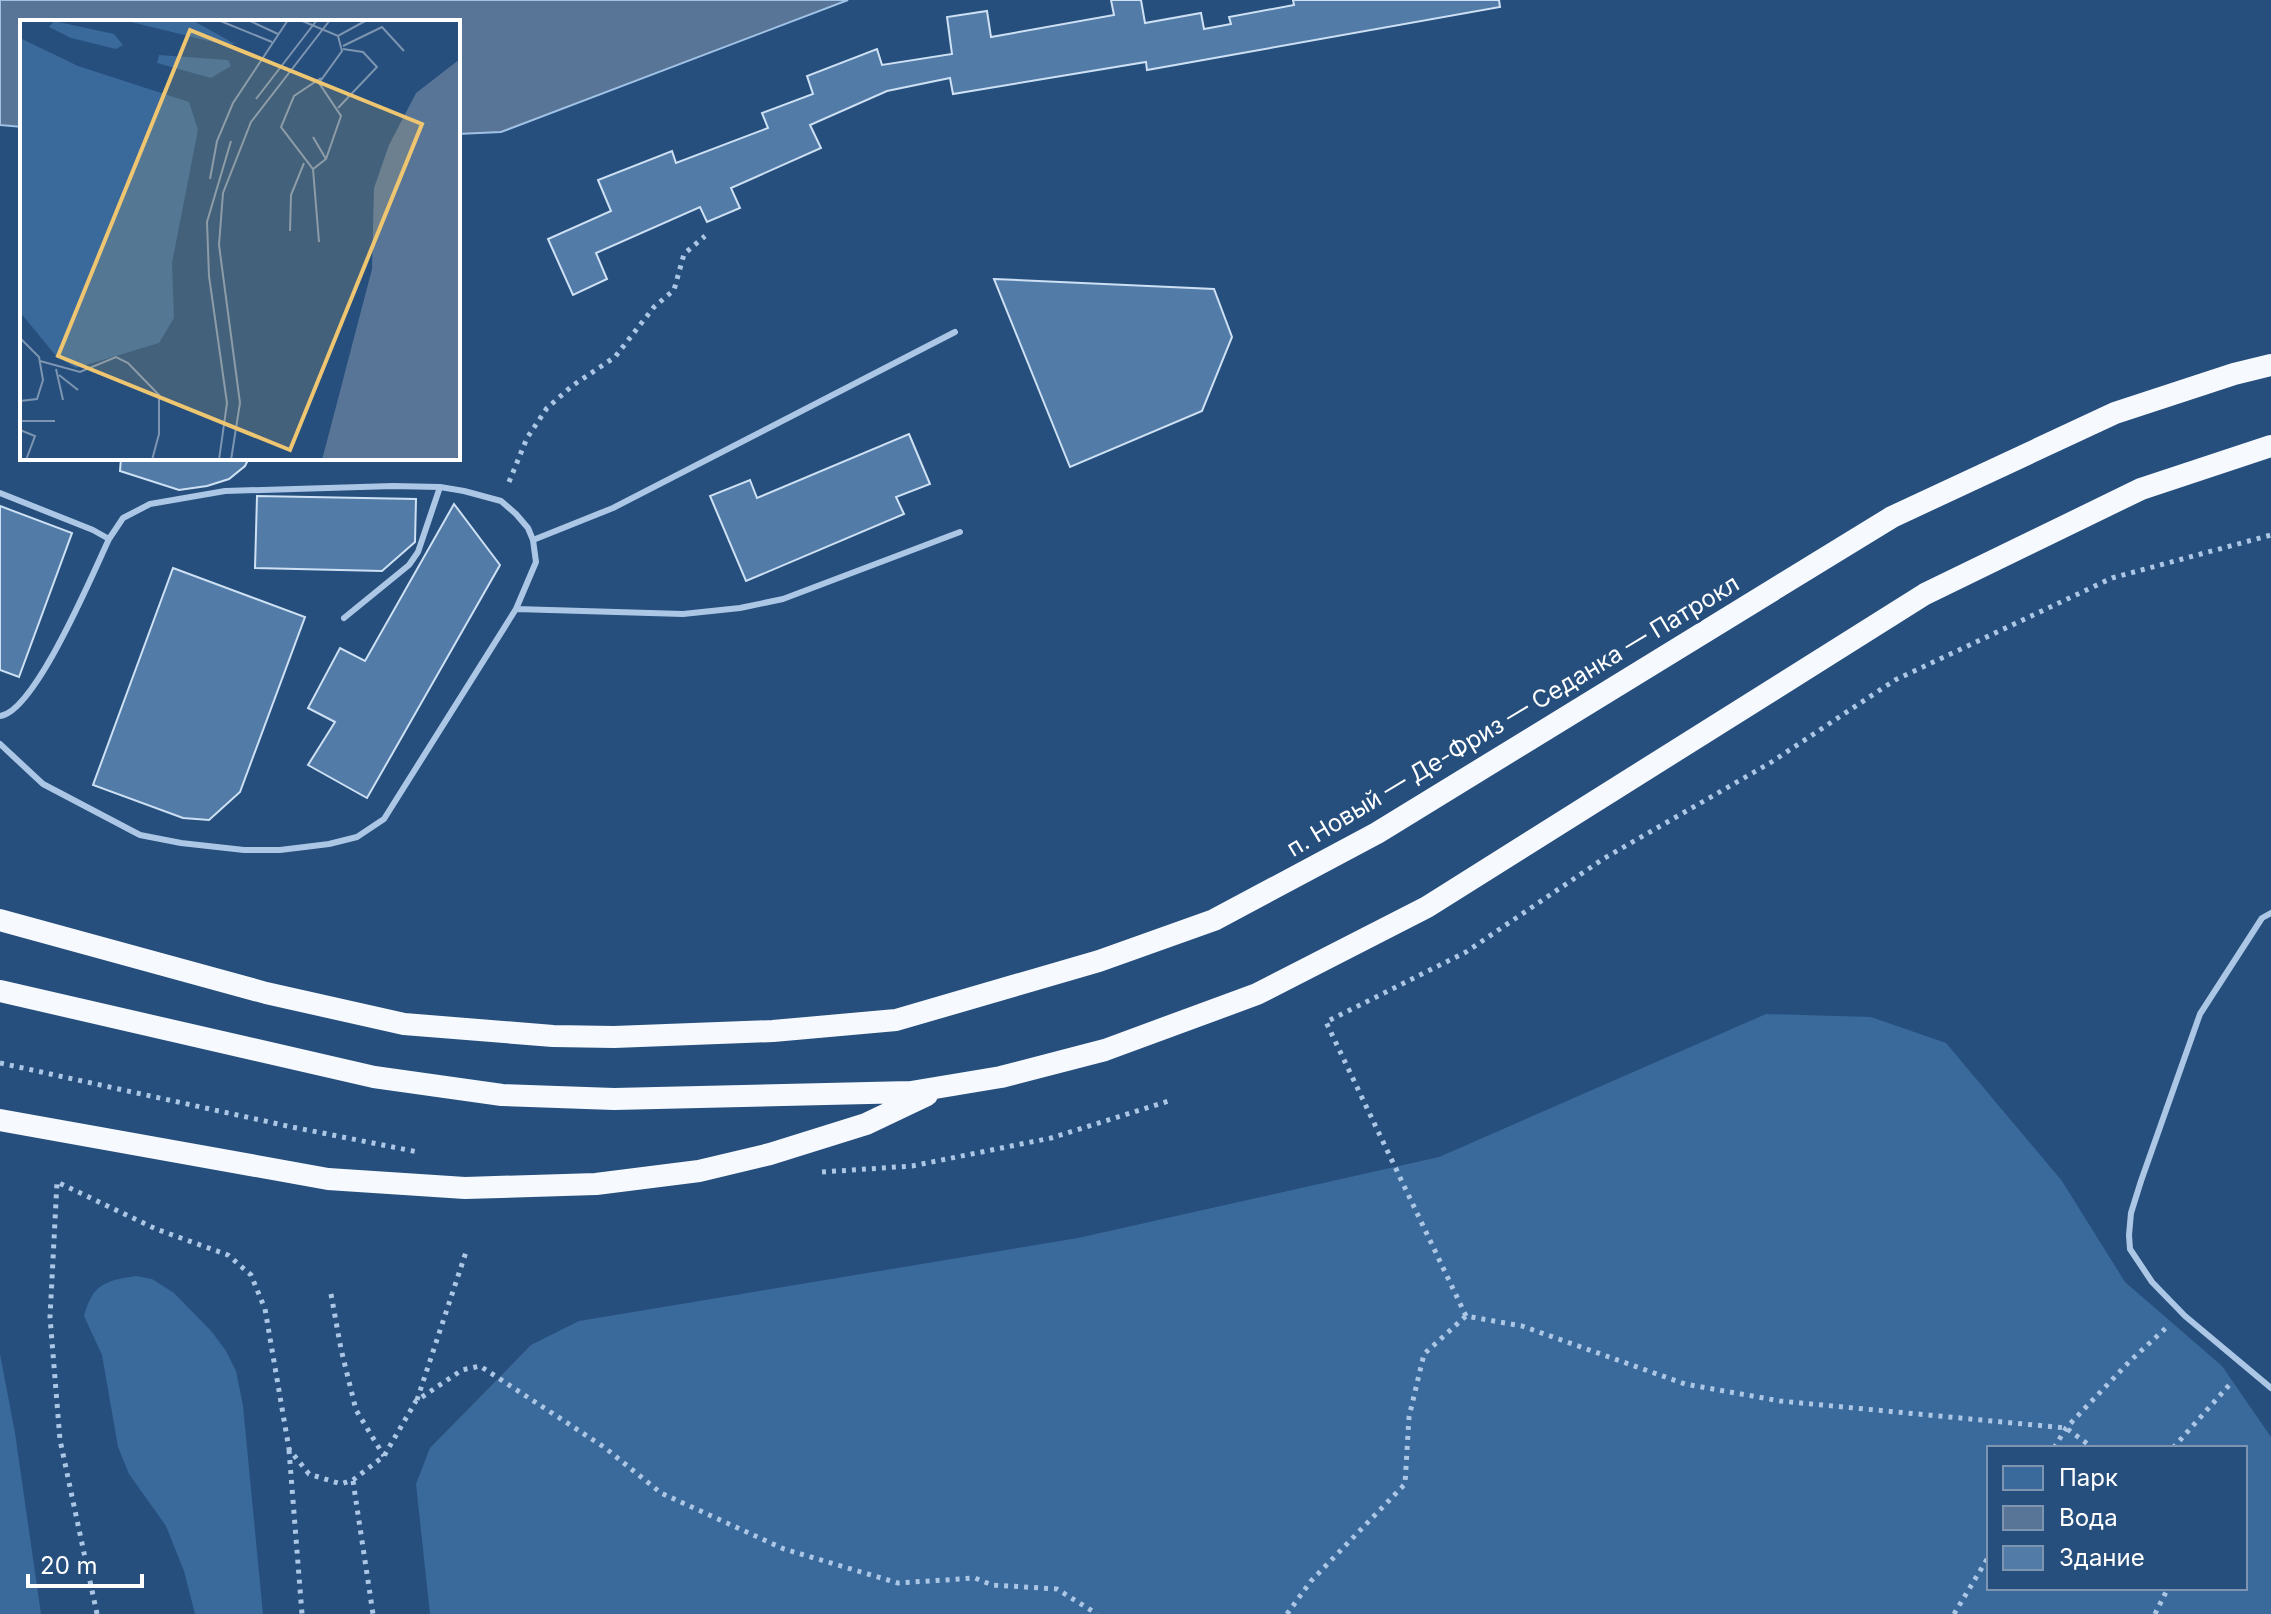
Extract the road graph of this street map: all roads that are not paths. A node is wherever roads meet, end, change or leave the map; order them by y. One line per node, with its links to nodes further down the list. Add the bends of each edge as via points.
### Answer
1 (955, 332): 8 (lane, via 613,508)
2 (2271, 365): 14 (highway, п. Новый — Де-Фриз — Седанка — Патрокл, via 2115,413 1892,517 1377,833 1214,920 1099,961 896,1020 614,1037 404,1024 266,993)
3 (2271, 446): 16 (highway, via 2141,489 1925,594 1427,907 1257,994 1105,1050)
4 (440, 487): 7 (lane, via 225,491 150,504 123,518); 8 (lane, via 501,501); 10 (lane, via 409,565)
5 (0, 493): 7 (lane)
6 (960, 532): 9 (lane, via 783,599 740,608 683,614)
7 (109, 539): 11 (lane, via 38,682 20,705)
8 (533, 540): 9 (lane, via 536,562)
9 (516, 609): 12 (lane, via 384,819 357,837 280,850 244,850 140,835 43,784)
10 (344, 618)
11 (0, 716)
12 (0, 744)
13 (2271, 913): 18 (lane, via 2262,918 2200,1014 2131,1213 2130,1249 2185,1316)
14 (0, 920)
15 (0, 991): 16 (highway, via 374,1077 502,1095 661,1098 911,1092)
16 (947, 1085): 17 (highway, via 866,1124 770,1154 699,1171 596,1184 465,1188 328,1179)
17 (0, 1120)
18 (2271, 1388)

